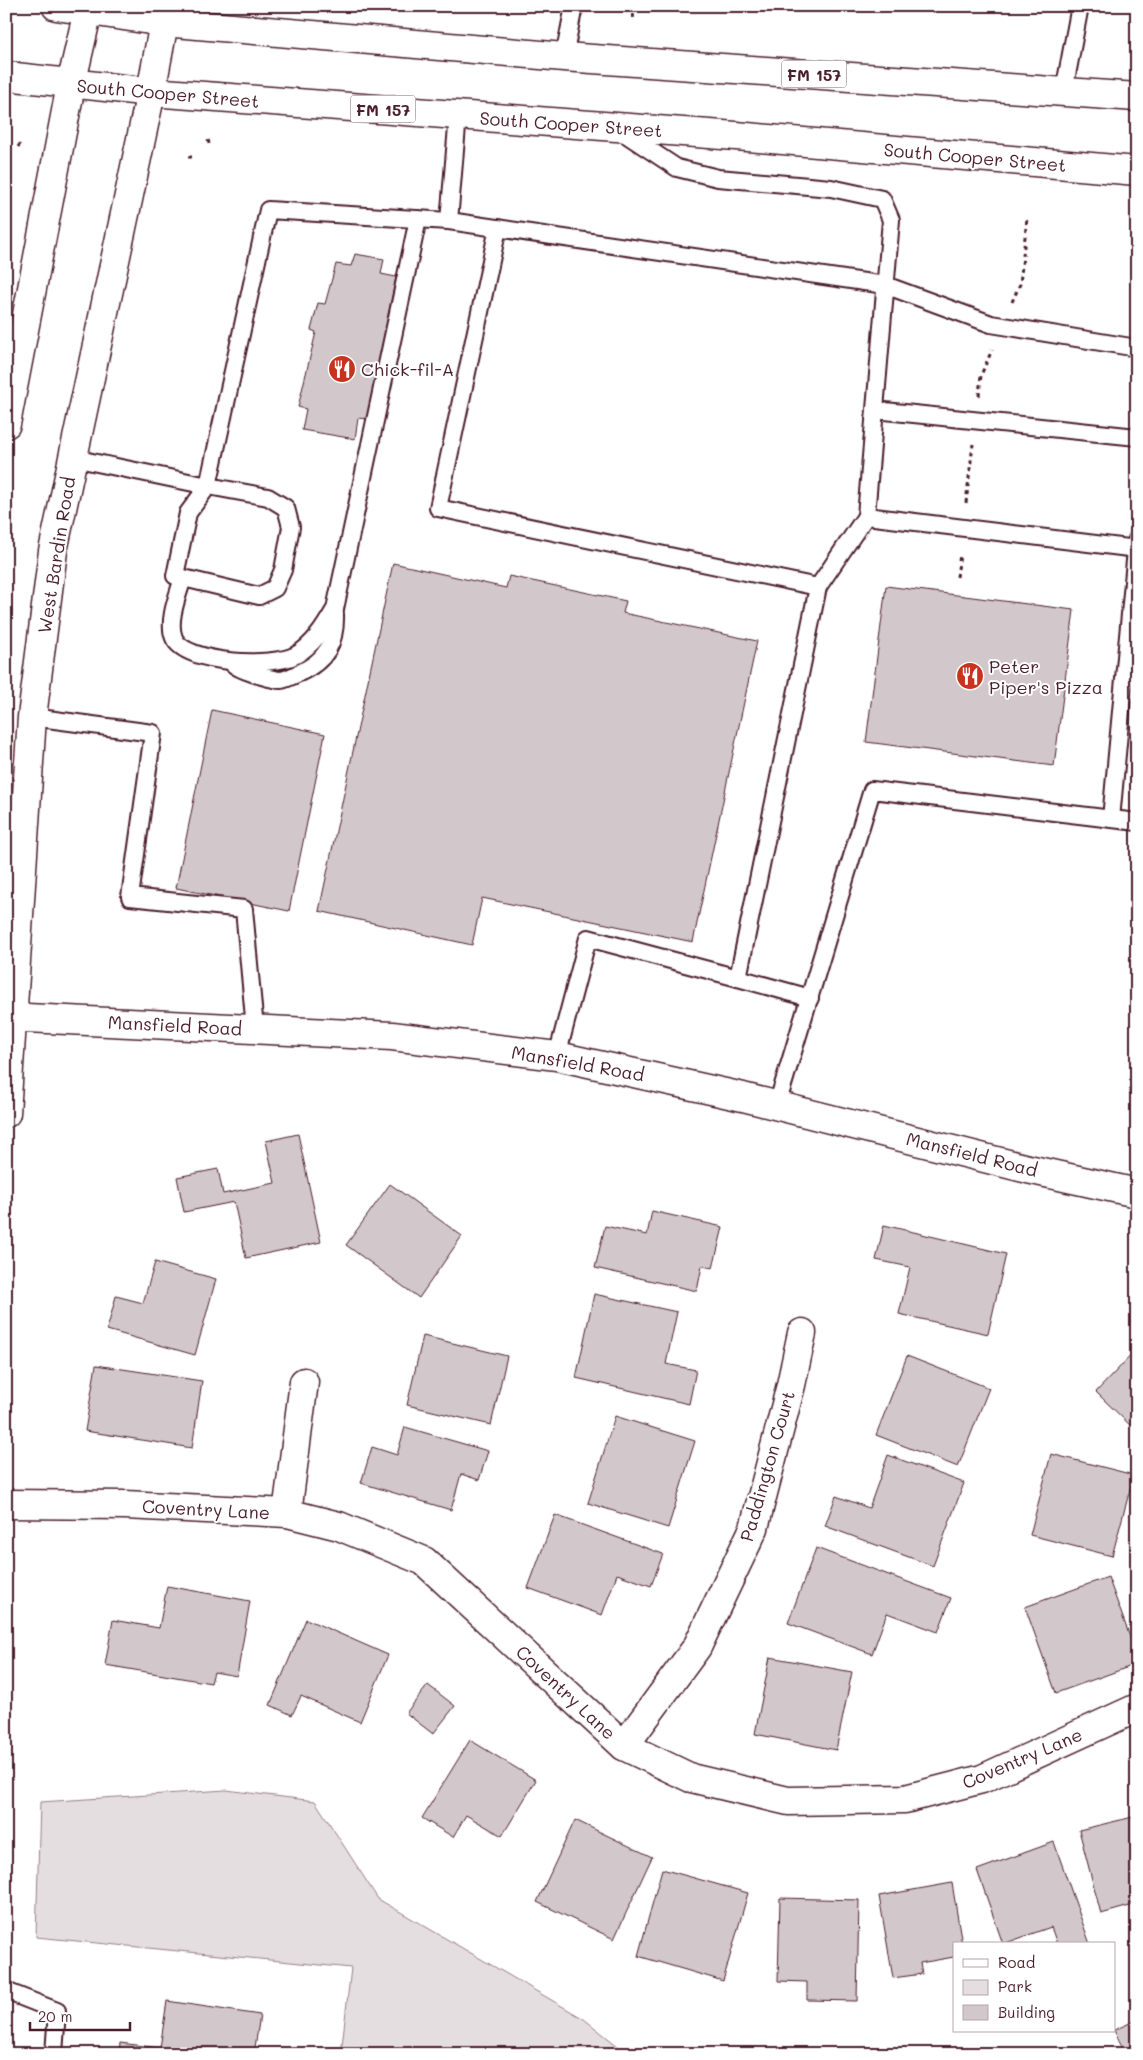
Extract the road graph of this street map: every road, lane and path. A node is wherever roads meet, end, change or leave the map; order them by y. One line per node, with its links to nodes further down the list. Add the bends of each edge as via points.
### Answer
1 (56, 6): 5 (main road, FM 157)
2 (574, 6): 8 (lane)
3 (632, 6): 7 (path)
4 (1080, 6): 11 (lane)
5 (88, 9): 6 (main road, FM 157); 10 (main road)
6 (166, 14): 8 (main road, FM 157); 12 (main road, West Bardin Road)
7 (634, 21)
8 (564, 57): 11 (main road, FM 157)
9 (6, 76): 10 (main road, South Cooper Street / FM 157)
10 (71, 85): 12 (main road, South Cooper Street / FM 157); 29 (main road)
11 (1064, 91): 13 (main road, FM 157)
12 (151, 92): 14 (main road, South Cooper Street / FM 157); 31 (main road, West Bardin Road)
13 (1137, 97)
14 (458, 115): 15 (main road, South Cooper Street / FM 157); 23 (lane)
15 (615, 127): 20 (main road, South Cooper Street / FM 157); 26 (lane, via 677,168 718,178 831,188 882,199 891,220)
16 (208, 140): 17 (path)
17 (210, 147)
18 (188, 157): 19 (path)
19 (196, 158)
20 (1132, 172)
21 (1028, 218): 25 (path)
22 (418, 219): 23 (lane); 32 (lane, via 268,210); 35 (lane, via 335,609 316,637 296,655 277,662 229,661 185,650 175,639 173,617)
23 (449, 221): 24 (lane)
24 (498, 228): 26 (lane); 36 (lane, via 438,508)
25 (1020, 284)
26 (885, 285): 27 (lane, via 991,324); 28 (lane)
27 (1137, 348)
28 (875, 410): 30 (lane); 33 (lane)
29 (6, 424)
30 (1137, 437)
31 (73, 458): 32 (lane); 37 (main road, West Bardin Road, via 53,551)
32 (208, 486): 35 (lane, via 188,513 176,576); 35 (lane, via 268,497 286,508 291,527 283,570 275,588 259,596)
33 (866, 516): 34 (lane); 36 (lane)
34 (1136, 545): 38 (lane)
35 (182, 578)
36 (818, 587): 40 (lane)
37 (32, 717): 42 (main road, West Bardin Road); 43 (lane, via 153,733 130,897 244,909)
38 (1112, 819): 39 (lane); 41 (lane, via 872,790)
39 (1137, 822)
40 (738, 978): 41 (lane); 44 (lane, via 588,938)
41 (810, 998): 45 (lane)
42 (9, 1017): 43 (main road, Mansfield Road); 46 (main road, West Bardin Road)
43 (255, 1029): 44 (main road, Mansfield Road, via 392,1036)
44 (557, 1056): 45 (main road, Mansfield Road)
45 (777, 1105): 47 (main road, Mansfield Road, via 1028,1169)
46 (6, 1113)
47 (1137, 1193)
48 (802, 1333): 53 (main road, Paddington Court, via 754,1528 697,1647)
49 (304, 1382): 51 (main road)
50 (6, 1504): 51 (main road, Coventry Lane, via 125,1505)
51 (287, 1513): 53 (main road, Coventry Lane, via 339,1526 424,1560)
52 (1137, 1708): 53 (main road, Coventry Lane, via 982,1778 905,1799 788,1801 691,1778)
53 (624, 1746)
54 (6, 1991): 55 (lane, via 57,2011)
55 (54, 2054)

